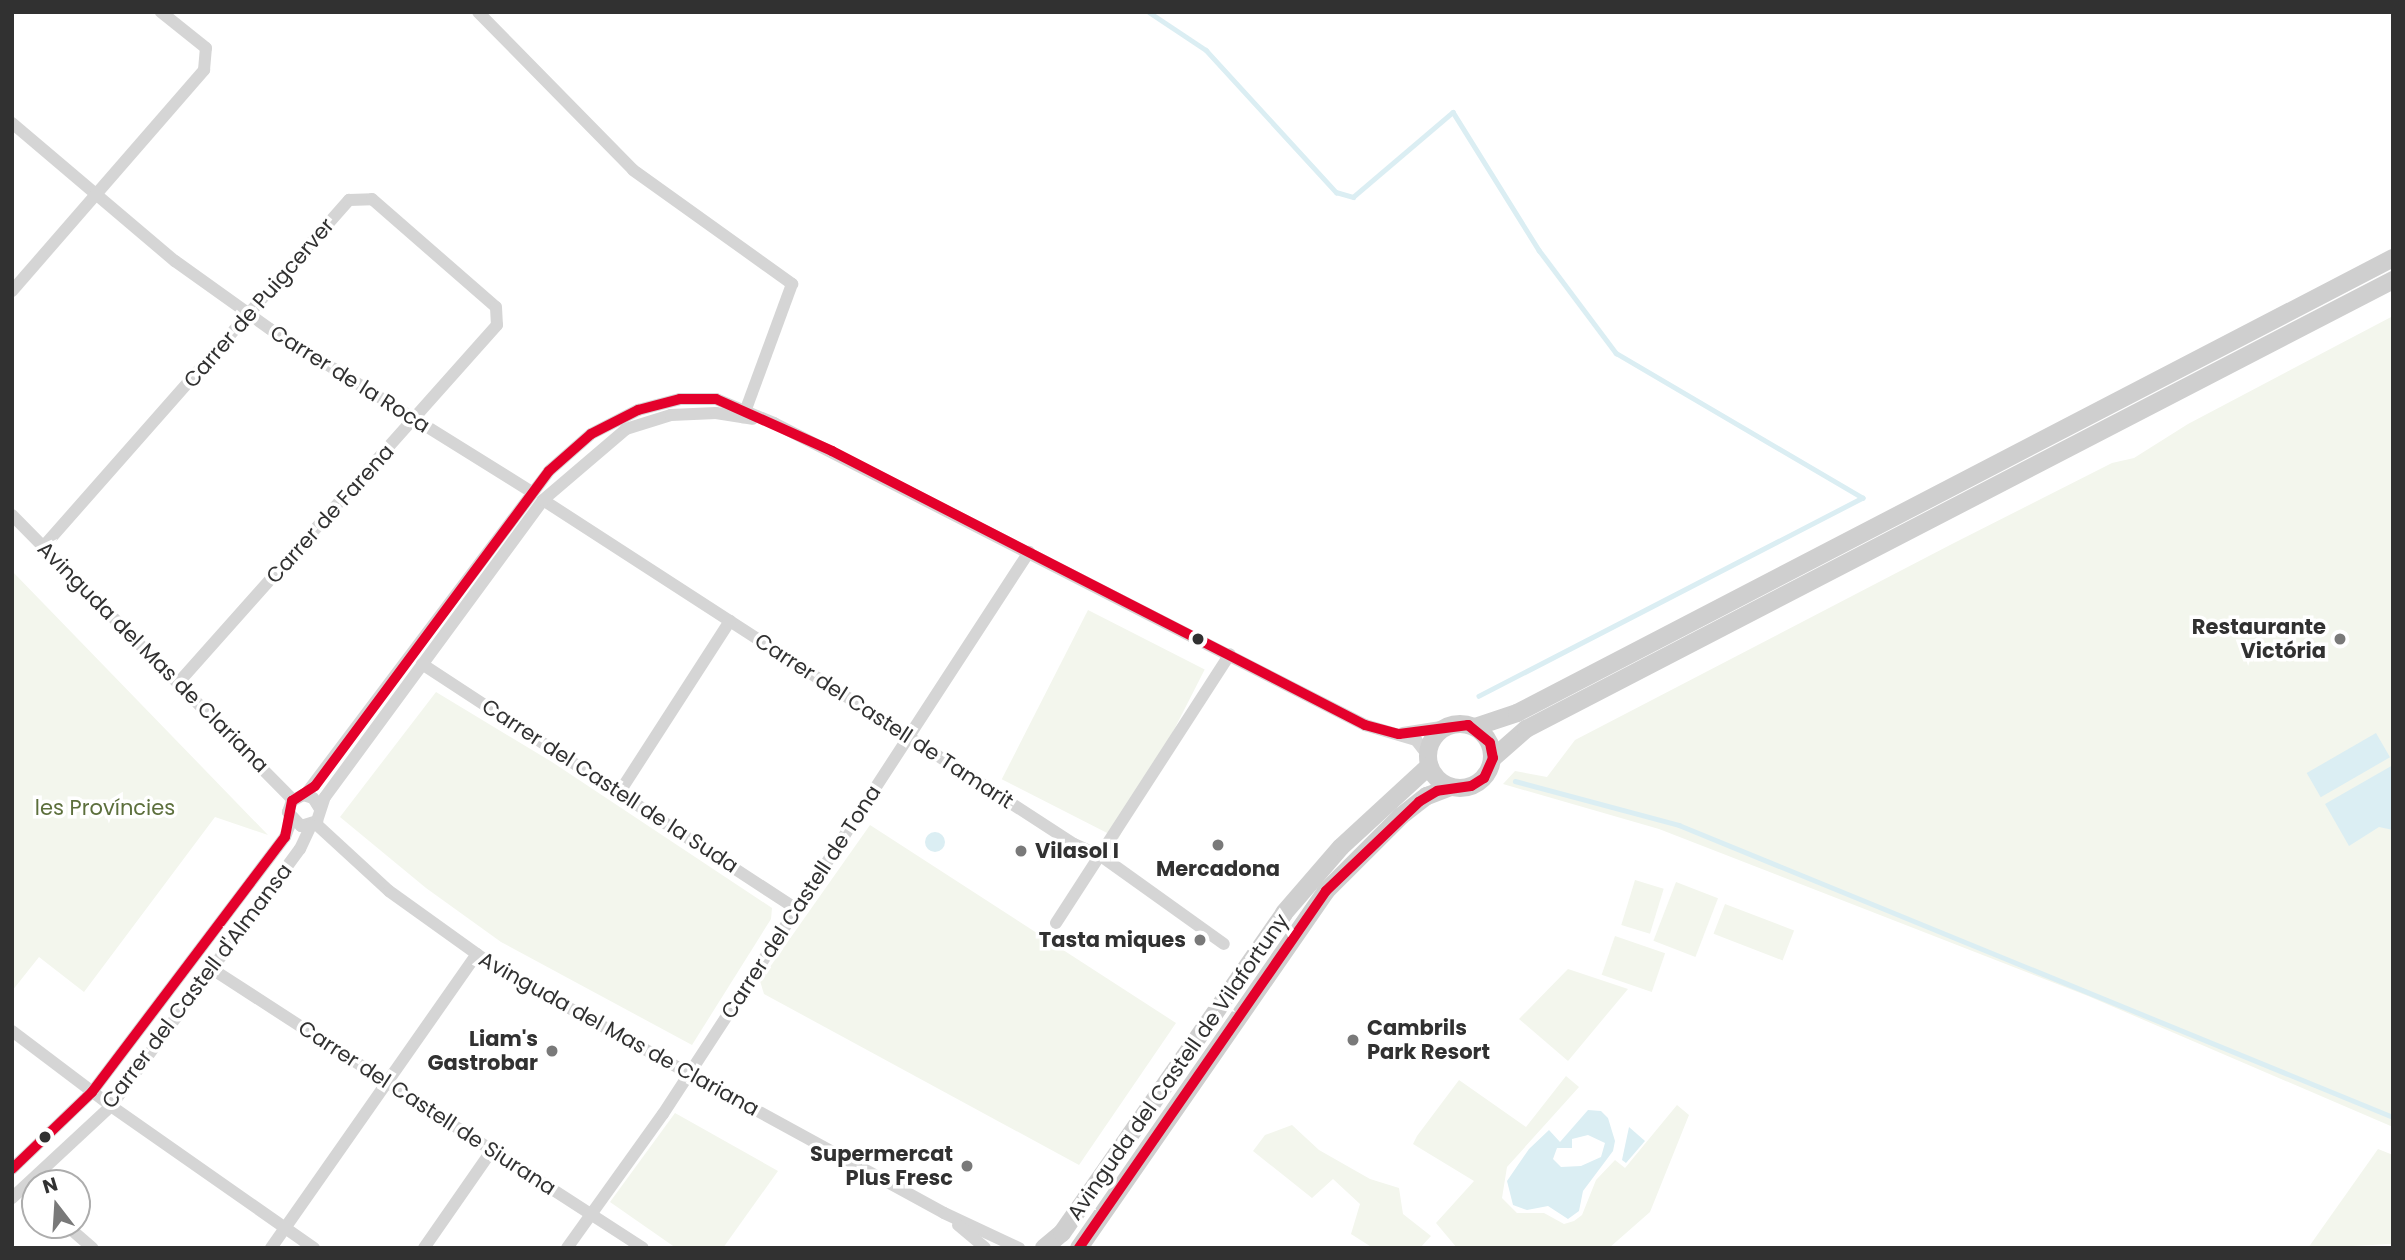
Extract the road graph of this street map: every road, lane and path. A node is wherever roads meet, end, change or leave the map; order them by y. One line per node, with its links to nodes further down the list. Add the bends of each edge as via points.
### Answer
1 (162, 12): 4 (street, via 206,48 204,69)
2 (478, 12): 10 (street, via 632,170 792,284)
3 (12, 123): 4 (street, Carrer de la Roca)
4 (99, 196): 7 (street); 9 (street, Carrer de la Roca, via 175,261)
5 (2393, 258): 21 (street, via 1517,713)
6 (2393, 280): 24 (street, via 1526,729)
7 (12, 291)
8 (496, 307): 9 (street, Carrer de Puigcerver, via 372,199 349,200); 11 (street, Carrer de Farena, via 497,325)
9 (250, 314): 11 (street, Carrer de la Roca); 14 (street, Carrer de Puigcerver)
10 (744, 414): 12 (street, via 671,415 626,429); 12 (street, via 704,399 680,399 638,410 591,434); 15 (street, via 774,423)
11 (415, 419): 12 (street, Carrer de la Roca); 19 (street, Carrer de Farena)
12 (538, 496): 16 (street, Carrer del Castell de Tamarit); 18 (street); 28 (street)
13 (12, 515): 14 (street, Avinguda del Mas de Clariana)
14 (43, 547): 19 (street, Avinguda del Mas de Clariana)
15 (1029, 552): 17 (street); 23 (street, Carrer del Castell de Tona)
16 (730, 621): 23 (street, Carrer del Castell de Tamarit); 27 (street)
17 (1230, 654): 22 (street, via 1365,725); 32 (street)
18 (422, 664): 27 (street, Carrer del Castell de la Suda); 29 (street)
19 (178, 683): 28 (street, Avinguda del Mas de Clariana)
20 (1447, 726): 21 (street); 22 (street); 25 (street, via 1435,735)
21 (1475, 727): 24 (street, via 1486,737)
22 (1399, 734): 25 (street, via 1424,745)
23 (909, 737): 32 (street, Carrer del Castell de Tamarit, via 1074,844); 33 (street, Carrer del Castell de Tona)
24 (1493, 758): 26 (street, via 1478,783)
25 (1428, 760): 26 (street, via 1437,779); 58 (street, Avinguda del Castell de Vilafortuny, via 1341,847 1284,913 1062,1233)
26 (1450, 787): 59 (street, Avinguda del Castell de Vilafortuny, via 1427,796 1401,816 1326,891)
27 (619, 793): 33 (street, Carrer del Castell de la Suda)
28 (299, 797): 29 (street, via 315,799); 30 (street, via 288,810)
29 (320, 809): 31 (street)
30 (292, 821): 31 (street, via 301,827); 41 (street, Carrer del Castell d'Almansa, via 285,837)
31 (313, 824): 36 (street, Avinguda del Mas de Clariana, via 389,891); 37 (street, Carrer del Castell d'Almansa, via 300,849)
32 (1101, 856): 34 (street); 35 (street, Carrer del Castell de Tamarit)
33 (797, 908): 39 (street, Carrer del Castell de Tona)
34 (1056, 923)
35 (1224, 944)
36 (477, 954): 39 (street, Avinguda del Mas de Clariana); 40 (street)
37 (212, 969): 40 (street, Carrer del Castell de Siurana); 42 (street, Carrer del Castell d'Almansa)
38 (12, 1031): 41 (street)
39 (689, 1075): 46 (street, Avinguda del Mas de Clariana); 47 (street, Carrer del Castell de Tona)
40 (387, 1082): 43 (street, Carrer del Castell de Siurana); 48 (street)
41 (92, 1092): 42 (street); 44 (street, Carrer del Castell d'Almansa)
42 (111, 1106): 45 (street, Carrer del Castell d'Almansa); 48 (street)
43 (492, 1150): 47 (street, Carrer del Castell de Siurana); 53 (street)
44 (12, 1170)
45 (12, 1198)
46 (944, 1213): 56 (street, Avinguda del Mas de Clariana); 57 (street, Avinguda del Mas de Clariana)
47 (592, 1214): 54 (street, Carrer del Castell de Tona); 55 (street, Carrer del Castell de Siurana)
48 (286, 1227): 51 (street); 52 (street)
49 (77, 1243): 50 (street)
50 (92, 1248)
51 (271, 1248)
52 (314, 1248)
53 (424, 1248)
54 (567, 1248)
55 (643, 1248)
56 (985, 1248)
57 (1019, 1248)
58 (1044, 1248)
59 (1079, 1248)

